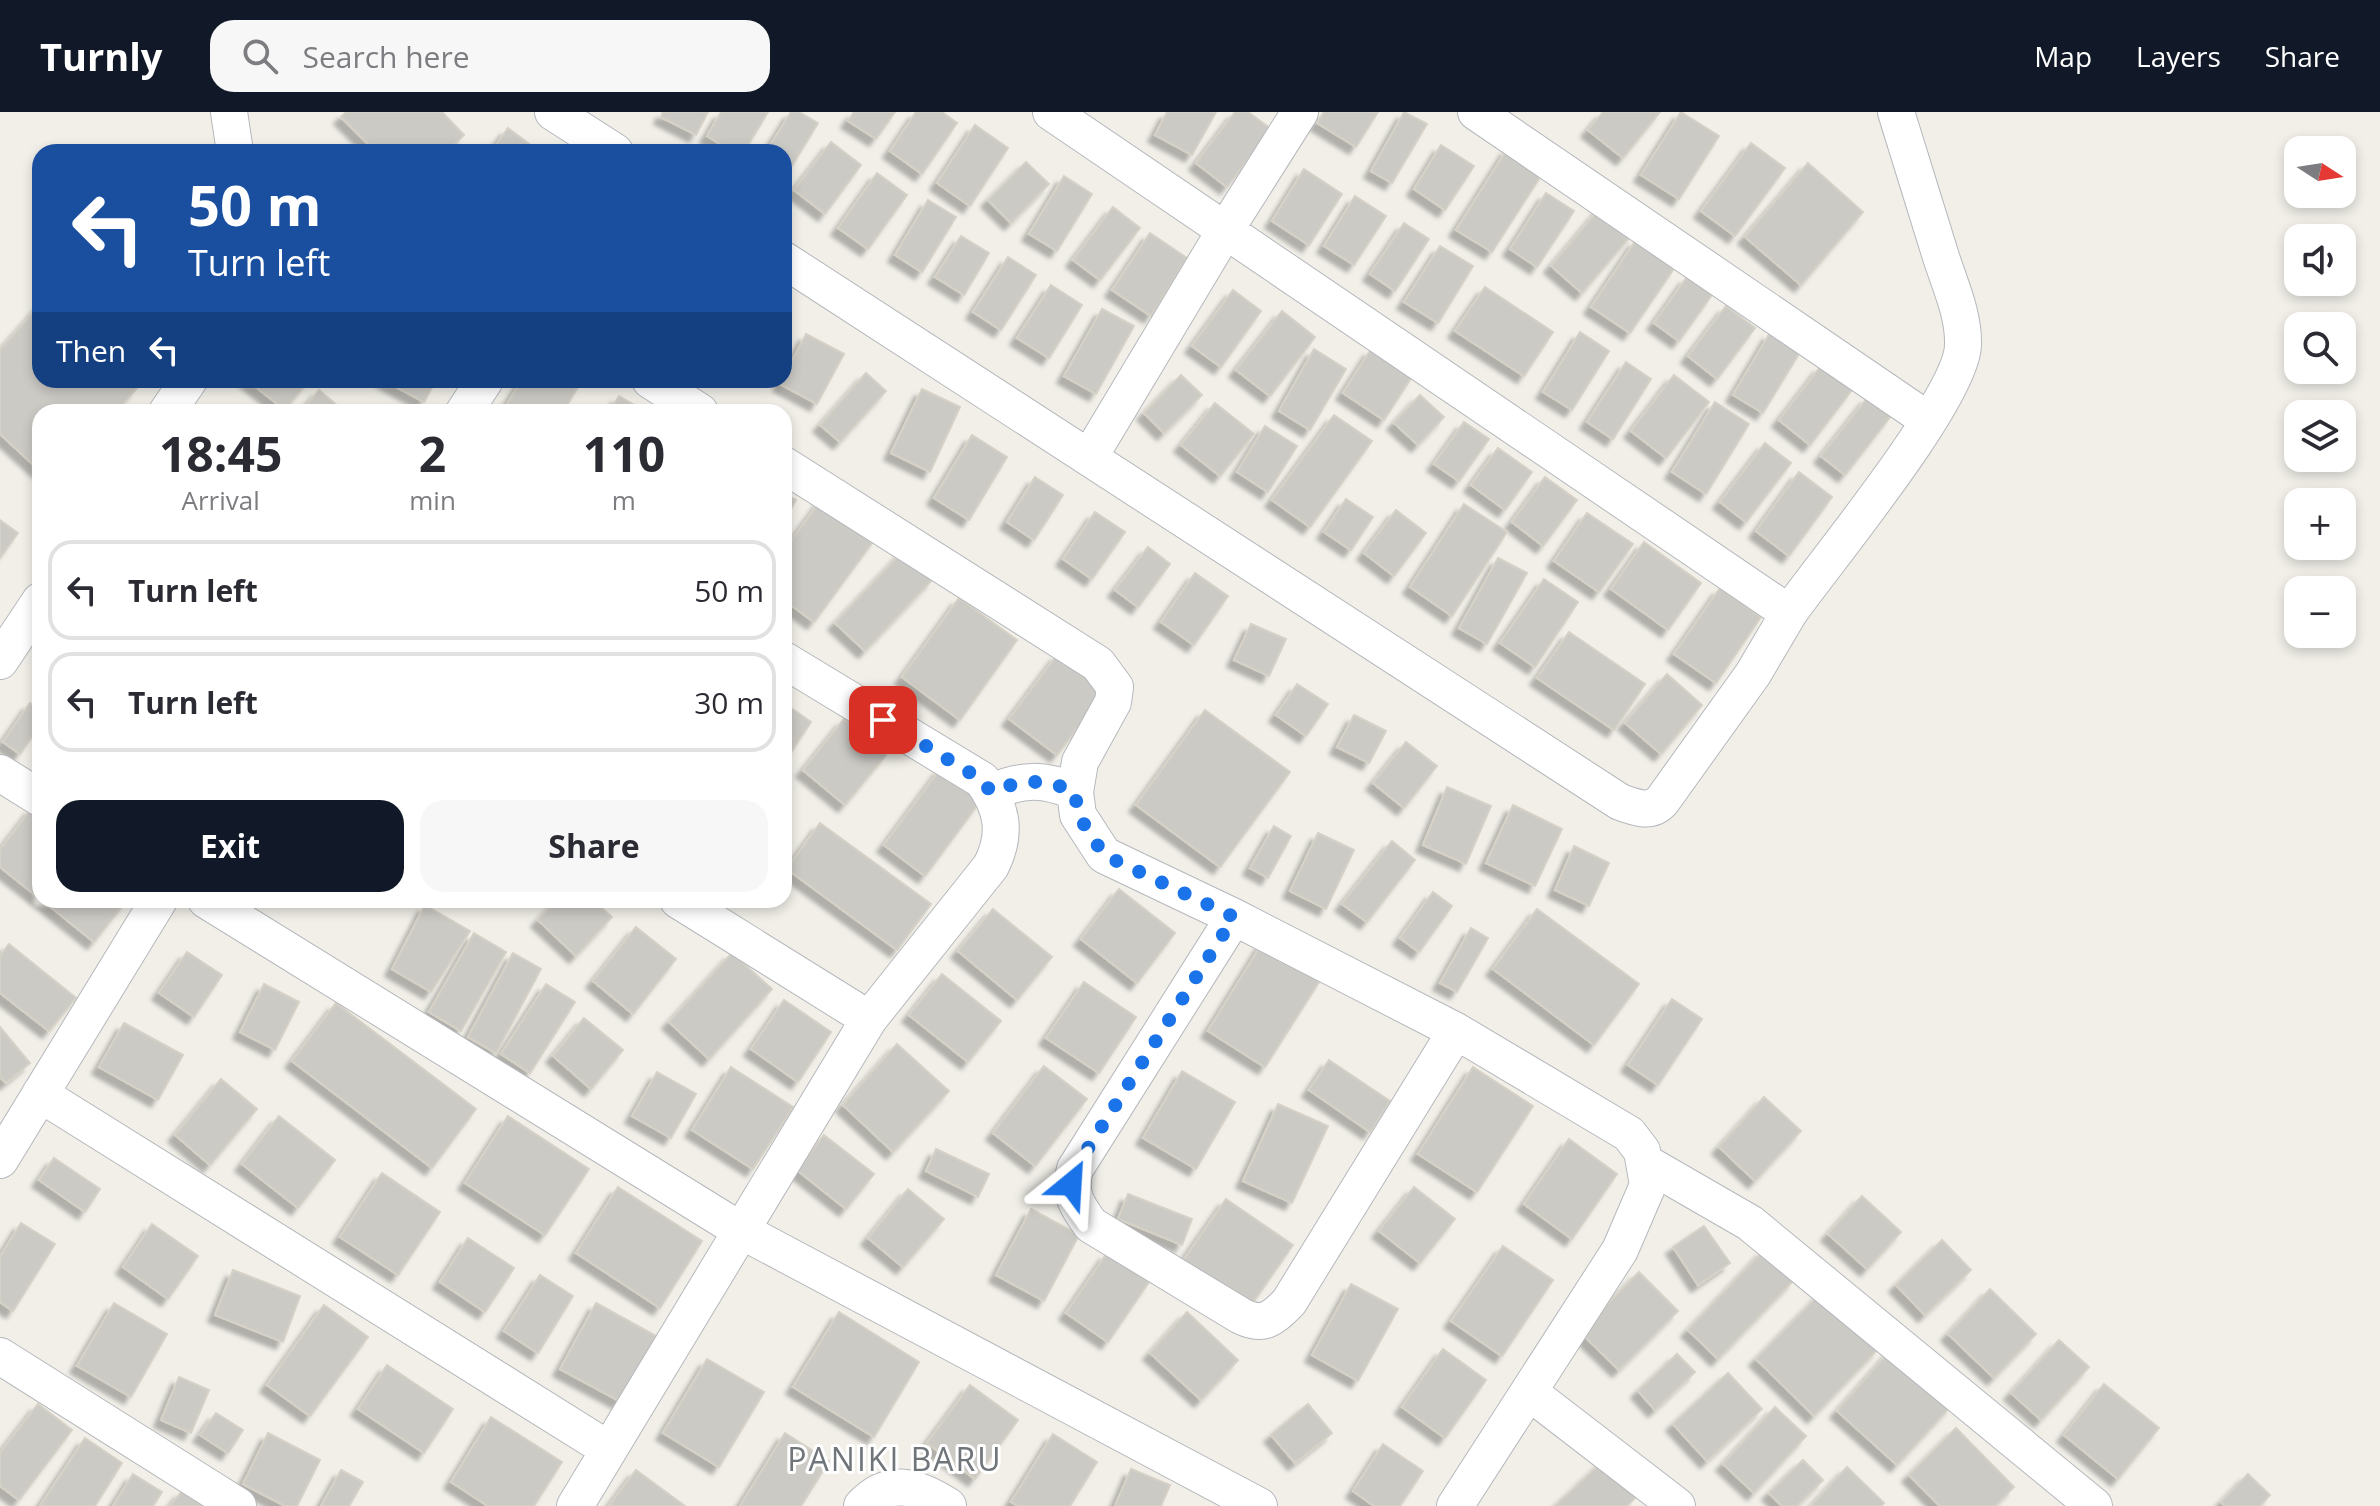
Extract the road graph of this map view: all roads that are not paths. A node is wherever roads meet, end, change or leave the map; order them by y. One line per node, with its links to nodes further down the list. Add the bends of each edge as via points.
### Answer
1 (229, 112): 7 (street)
2 (553, 112): 8 (street)
3 (1051, 112): 9 (street)
4 (1300, 112): 9 (street)
5 (1476, 112): 13 (street)
6 (1896, 112): 13 (street, via 1957,307 1963,343 1959,367)
7 (234, 144)
8 (603, 144)
9 (1226, 229): 14 (street); 17 (street)
10 (792, 265): 14 (street)
11 (662, 388): 12 (street)
12 (688, 404)
13 (1928, 420): 17 (street)
14 (1090, 456): 17 (street, via 1620,802 1645,809 1662,801 1753,674)
15 (792, 470): 22 (street, via 1098,664 1115,687 1113,702 1080,762)
16 (32, 613): 18 (street)
17 (1789, 613)
18 (0, 661)
19 (792, 665): 21 (street, via 982,780)
20 (0, 773): 23 (street)
21 (991, 792): 22 (street, via 1042,779); 28 (street, via 1001,816 1001,846 991,866)
22 (1075, 792): 27 (street, via 1078,815 1104,855)
23 (32, 793)
24 (154, 908): 30 (street)
25 (219, 908): 33 (street)
26 (691, 908): 28 (street)
27 (1234, 917): 29 (street); 29 (street, via 1075,1169 1071,1184 1075,1204 1091,1225 1241,1316 1255,1323 1267,1321 1289,1302)
28 (869, 1019): 33 (street)
29 (1456, 1031): 32 (street, via 1629,1134)
30 (40, 1094): 31 (street); 36 (street)
31 (0, 1160)
32 (1646, 1163): 35 (street, via 1648,1185 1620,1250); 44 (street, via 1750,1223)
33 (740, 1230): 36 (street); 41 (street)
34 (0, 1356): 37 (street)
35 (1529, 1392): 42 (street); 43 (street)
36 (608, 1449): 38 (street)
37 (238, 1506)
38 (575, 1506)
39 (862, 1506): 40 (street, via 878,1490 896,1486 931,1495)
40 (948, 1506)
41 (1259, 1506)
42 (1455, 1506)
43 (1677, 1506)
44 (2094, 1506)

